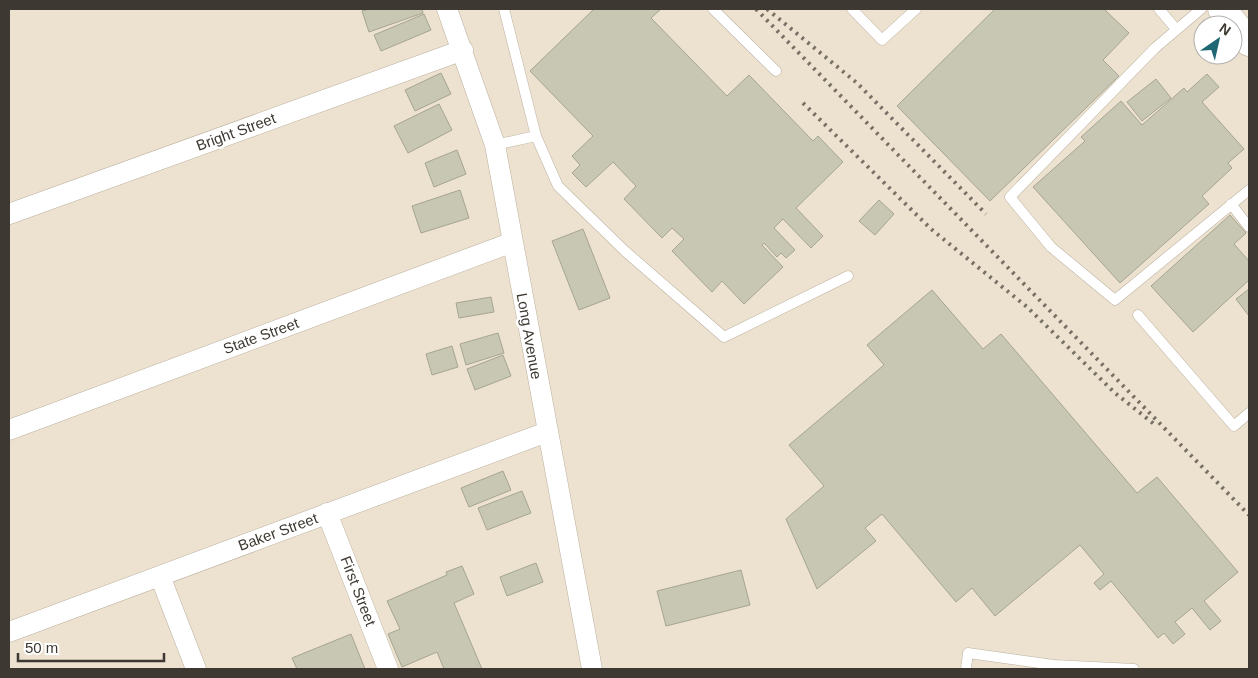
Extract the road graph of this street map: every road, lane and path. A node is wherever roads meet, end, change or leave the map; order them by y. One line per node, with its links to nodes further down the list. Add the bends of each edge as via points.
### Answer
1 (448, 9): 11 (street, Long Avenue)
2 (504, 9): 13 (lane)
3 (713, 9): 12 (lane)
4 (852, 9): 5 (lane, via 882,40)
5 (916, 9)
6 (1159, 9): 9 (lane)
7 (1201, 9): 9 (lane)
8 (1222, 9): 10 (highway)
9 (1176, 29): 16 (lane, via 1010,197 1050,247 1115,300)
10 (1249, 42)
11 (463, 50): 14 (street, Long Avenue); 17 (street, Bright Street)
12 (776, 71)
13 (536, 136): 14 (lane); 20 (lane, via 558,186 626,252 724,337)
14 (495, 145): 19 (street, Long Avenue)
15 (1249, 190): 16 (lane)
16 (1231, 204): 18 (lane)
17 (9, 214)
18 (1249, 227)
19 (513, 242): 23 (street, State Street); 24 (street, Long Avenue)
20 (848, 276)
21 (1138, 315): 22 (lane, via 1234,426)
22 (1249, 413)
23 (9, 430)
24 (547, 432): 25 (street, Baker Street); 30 (street, Long Avenue)
25 (328, 513): 26 (street, Baker Street); 29 (street, First Street)
26 (160, 576): 27 (street, Baker Street); 28 (street)
27 (9, 632)
28 (196, 669)
29 (388, 669)
30 (592, 669)
31 (966, 669): 32 (lane, via 968,653 1054,665)
32 (1134, 669)

